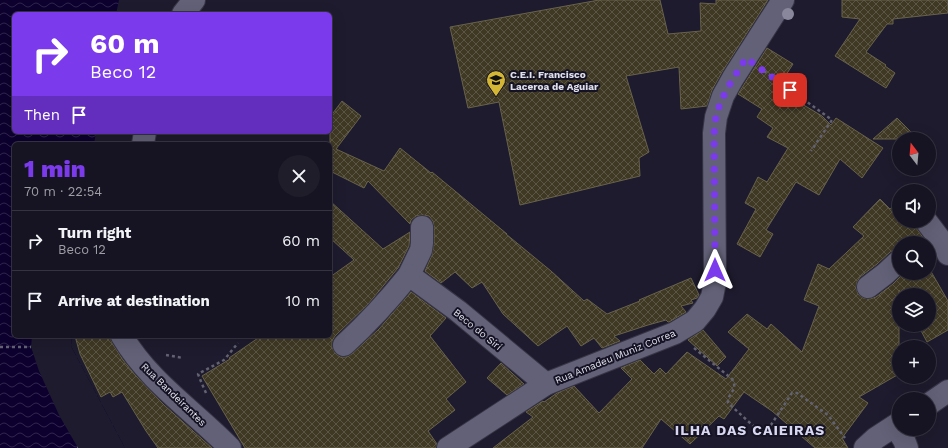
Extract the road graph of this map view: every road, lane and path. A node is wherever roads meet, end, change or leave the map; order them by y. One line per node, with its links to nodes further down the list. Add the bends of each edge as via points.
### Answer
1 (194, 0): 3 (street)
2 (783, 0): 4 (street, Rua Amadeu Muniz Correa)
3 (185, 12)
4 (746, 58): 5 (path, via 832,120); 12 (street, Rua Amadeu Muniz Correa, via 723,96 716,117 716,282 705,310 695,321)
5 (811, 151)
6 (422, 227): 10 (street, via 421,250)
7 (929, 233): 8 (street, via 944,246)
8 (948, 254)
9 (892, 268): 11 (street)
10 (409, 275): 15 (street, via 381,309); 18 (street, Beco do Sirí, via 458,311)
11 (868, 287)
12 (675, 333): 18 (street, Rua Amadeu Muniz Correa); 24 (path, via 732,379 735,386 728,403 760,432 766,431 792,393 797,393 828,415)
13 (123, 338): 25 (street, Rua Bandeirantes, via 147,370)
14 (238, 343): 20 (path, via 224,360 198,374)
15 (344, 344)
16 (0, 347): 17 (path)
17 (31, 347)
18 (546, 384): 26 (street, Rua Amadeu Muniz Correa)
19 (948, 391): 21 (street)
20 (207, 394)
21 (936, 399)
22 (892, 428): 24 (street, via 876,438)
23 (902, 436): 27 (street)
24 (856, 444)
25 (230, 448)
26 (448, 448)
27 (907, 448)

